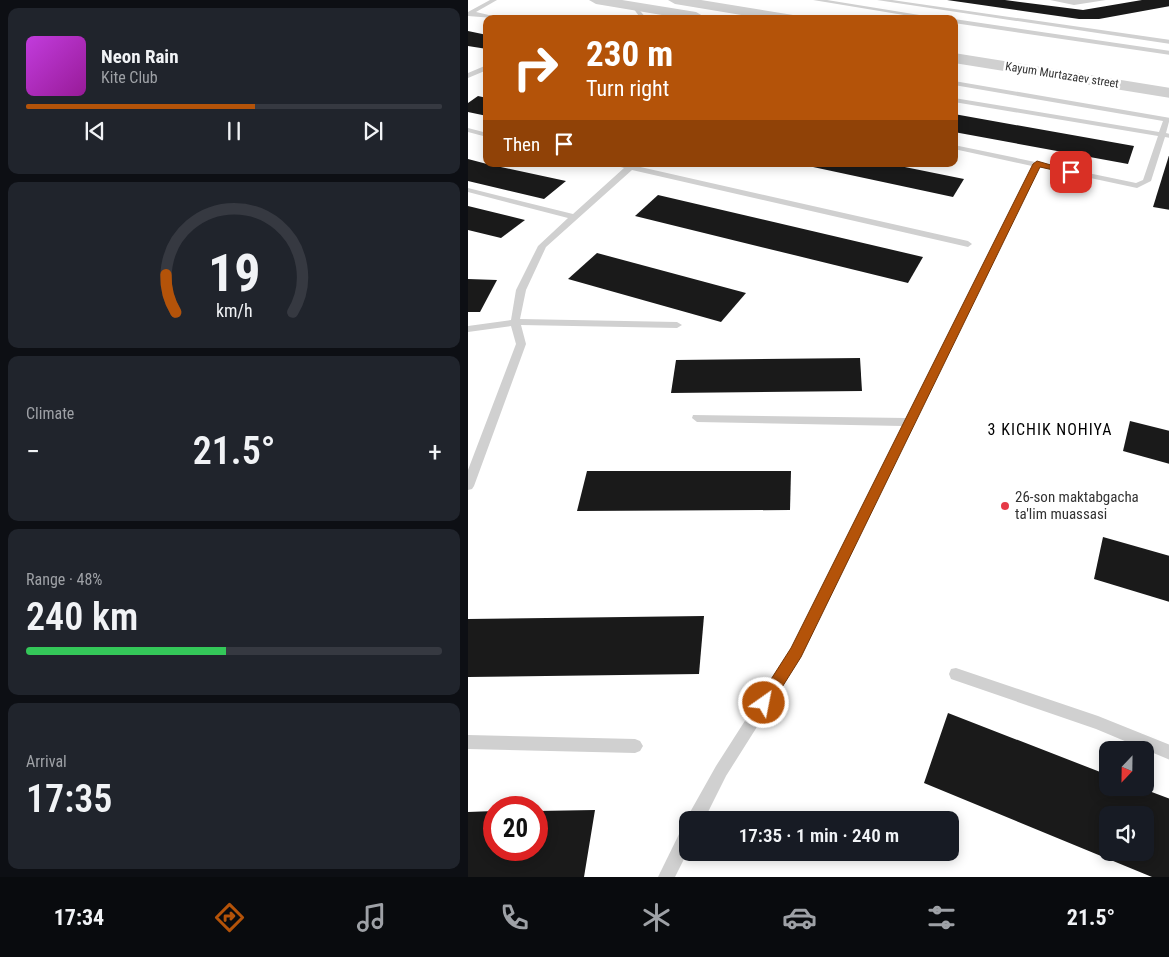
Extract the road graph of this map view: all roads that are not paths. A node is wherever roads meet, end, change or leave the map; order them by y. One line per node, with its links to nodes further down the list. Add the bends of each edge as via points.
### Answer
1 (494, 0): 10 (lane)
2 (596, 0): 9 (street)
3 (675, 0): 13 (street)
4 (816, 0): 14 (lane)
5 (880, 0): 8 (lane)
6 (1053, 0): 7 (lane, via 1074,3)
7 (1103, 0)
8 (916, 2): 14 (lane); 17 (lane)
9 (633, 6): 11 (lane); 12 (street)
10 (469, 14): 15 (lane)
11 (641, 15)
12 (688, 15)
13 (768, 15)
14 (913, 15)
15 (483, 16)
16 (958, 22): 19 (lane)
17 (1170, 42)
18 (958, 45): 23 (street, Kayum Murtazaev street)
19 (1170, 53)
20 (958, 59): 25 (street, Kayum Murtazaev street)
21 (483, 69): 22 (lane)
22 (468, 76)
23 (1170, 78)
24 (958, 84): 27 (lane)
25 (1170, 93)
26 (958, 101): 30 (lane)
27 (1168, 120): 30 (lane)
28 (468, 130): 29 (lane)
29 (483, 134)
30 (1167, 136): 32 (lane, via 1148,181 1137,186)
31 (958, 148): 32 (lane)
32 (1037, 164): 42 (lane)
33 (630, 167): 36 (lane)
34 (641, 167): 37 (lane)
35 (468, 190): 36 (lane)
36 (574, 217): 38 (lane, via 542,246 521,290)
37 (968, 244)
38 (515, 322): 39 (lane); 40 (lane); 43 (lane, via 521,344)
39 (677, 325)
40 (468, 329)
41 (697, 418): 42 (lane)
42 (909, 422): 48 (lane, via 796,653 721,771)
43 (468, 486)
44 (956, 674): 47 (lane, via 1098,723)
45 (468, 742): 46 (lane)
46 (635, 746)
47 (1170, 753)
48 (700, 811)
49 (679, 852): 50 (lane)
50 (666, 877)

